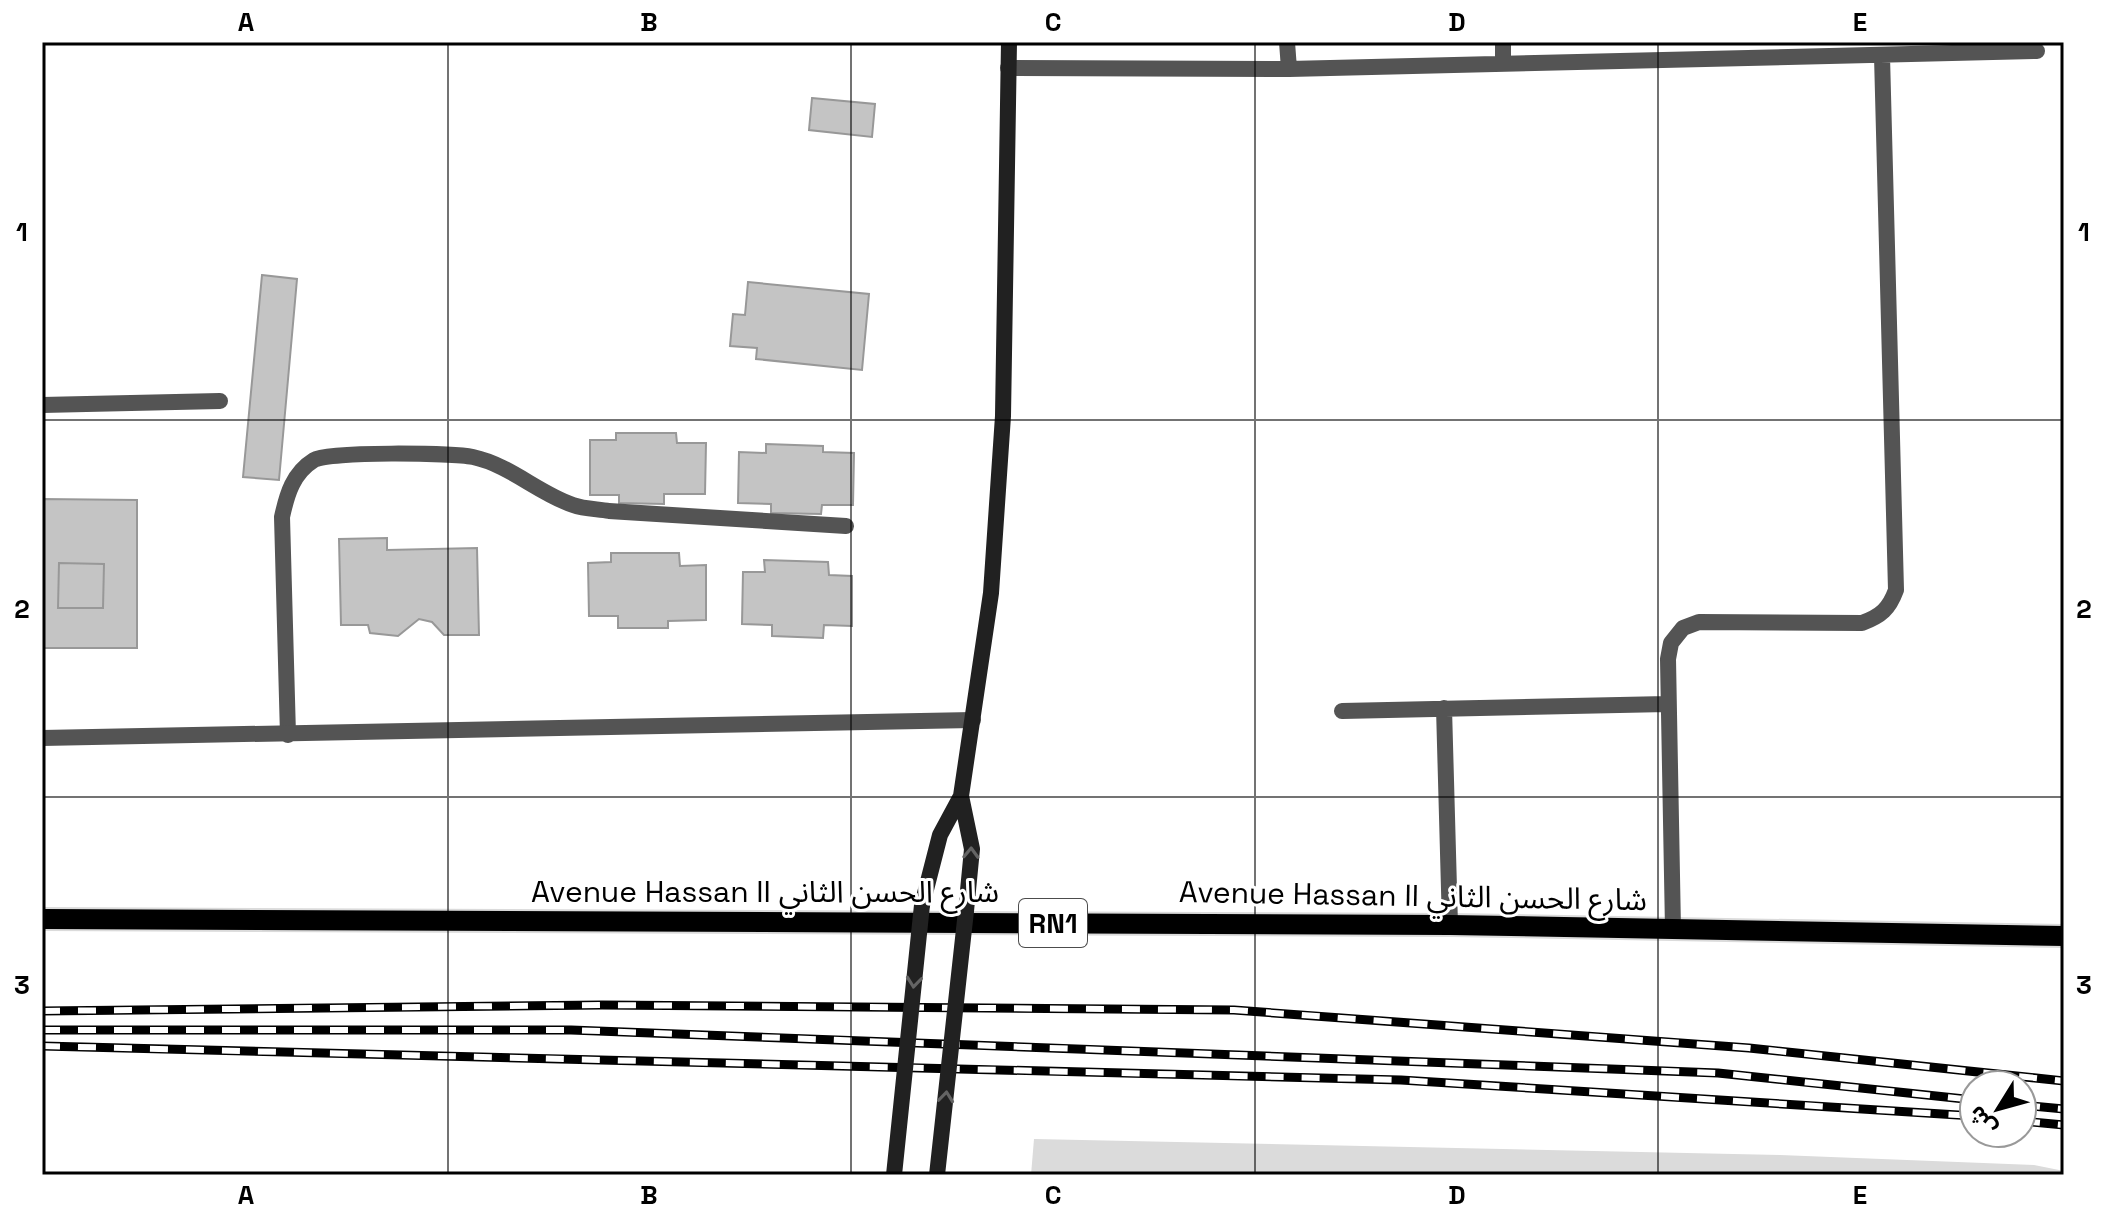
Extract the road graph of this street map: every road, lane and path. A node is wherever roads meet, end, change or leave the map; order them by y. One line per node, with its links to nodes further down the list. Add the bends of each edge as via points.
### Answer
1 (1009, 42): 7 (main road)
2 (1287, 42): 8 (street)
3 (1503, 42): 6 (street)
4 (2037, 51): 5 (street)
5 (1882, 56): 6 (street); 12 (street, via 1896,590 1879,617 1862,623 1711,621 1683,628 1671,643)
6 (1503, 63): 8 (street)
7 (1008, 68): 8 (street); 15 (main road, via 1003,416 991,593)
8 (1289, 69)
9 (220, 401): 10 (street)
10 (42, 405)
11 (846, 526): 16 (street, via 573,505 472,457 317,458 288,490 282,517)
12 (1667, 704): 13 (street); 21 (street)
13 (1444, 708): 14 (street); 20 (street)
14 (1342, 711)
15 (973, 720): 16 (street); 18 (main road)
16 (288, 735): 17 (street)
17 (42, 738)
18 (961, 796): 23 (main road, one-way to 23, bridge, via 940,835 922,905); 24 (main road, one-way to 18, bridge, via 972,849)
19 (42, 919): 20 (main road, Avenue Hassan II شارع الحسن الثاني / RN1)
20 (1450, 925): 21 (main road, Avenue Hassan II شارع الحسن الثاني / RN1)
21 (1673, 929): 22 (main road, Avenue Hassan II شارع الحسن الثاني / RN1)
22 (2064, 936)
23 (894, 1175)
24 (937, 1175)

